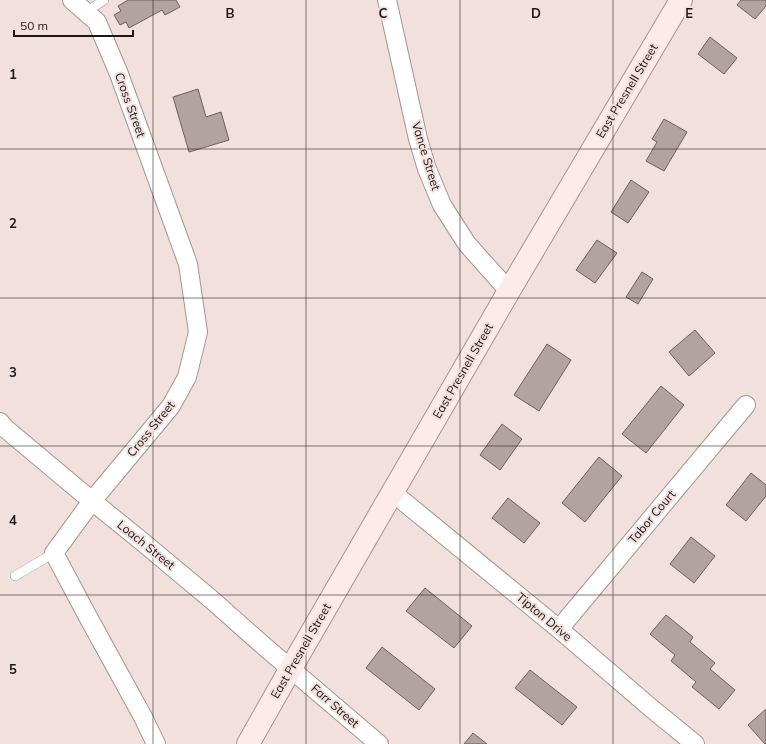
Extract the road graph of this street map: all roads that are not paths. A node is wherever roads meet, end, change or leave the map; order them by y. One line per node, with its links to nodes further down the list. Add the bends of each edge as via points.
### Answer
1 (72, 0): 5 (street, Cross Street)
2 (104, 0): 5 (lane)
3 (387, 0): 6 (street, Vance Street, via 418,139 442,205 467,244)
4 (681, 0): 6 (main road, East Presnell Street)
5 (86, 12): 10 (street, Cross Street, via 97,22 119,74 188,264 198,332 187,378 171,406)
6 (509, 291): 9 (main road, East Presnell Street)
7 (746, 405): 13 (street, Tabor Court)
8 (0, 422): 10 (street, Loach Street)
9 (392, 492): 13 (street, Tipton Drive); 14 (main road, East Presnell Street)
10 (92, 501): 11 (street, Cross Street); 14 (street, Loach Street)
11 (54, 553): 12 (lane); 15 (street)
12 (15, 576)
13 (559, 629): 18 (street, Tipton Drive)
14 (291, 668): 16 (main road, East Presnell Street); 17 (street, Farr Street)
15 (156, 744)
16 (248, 744)
17 (378, 744)
18 (695, 744)

